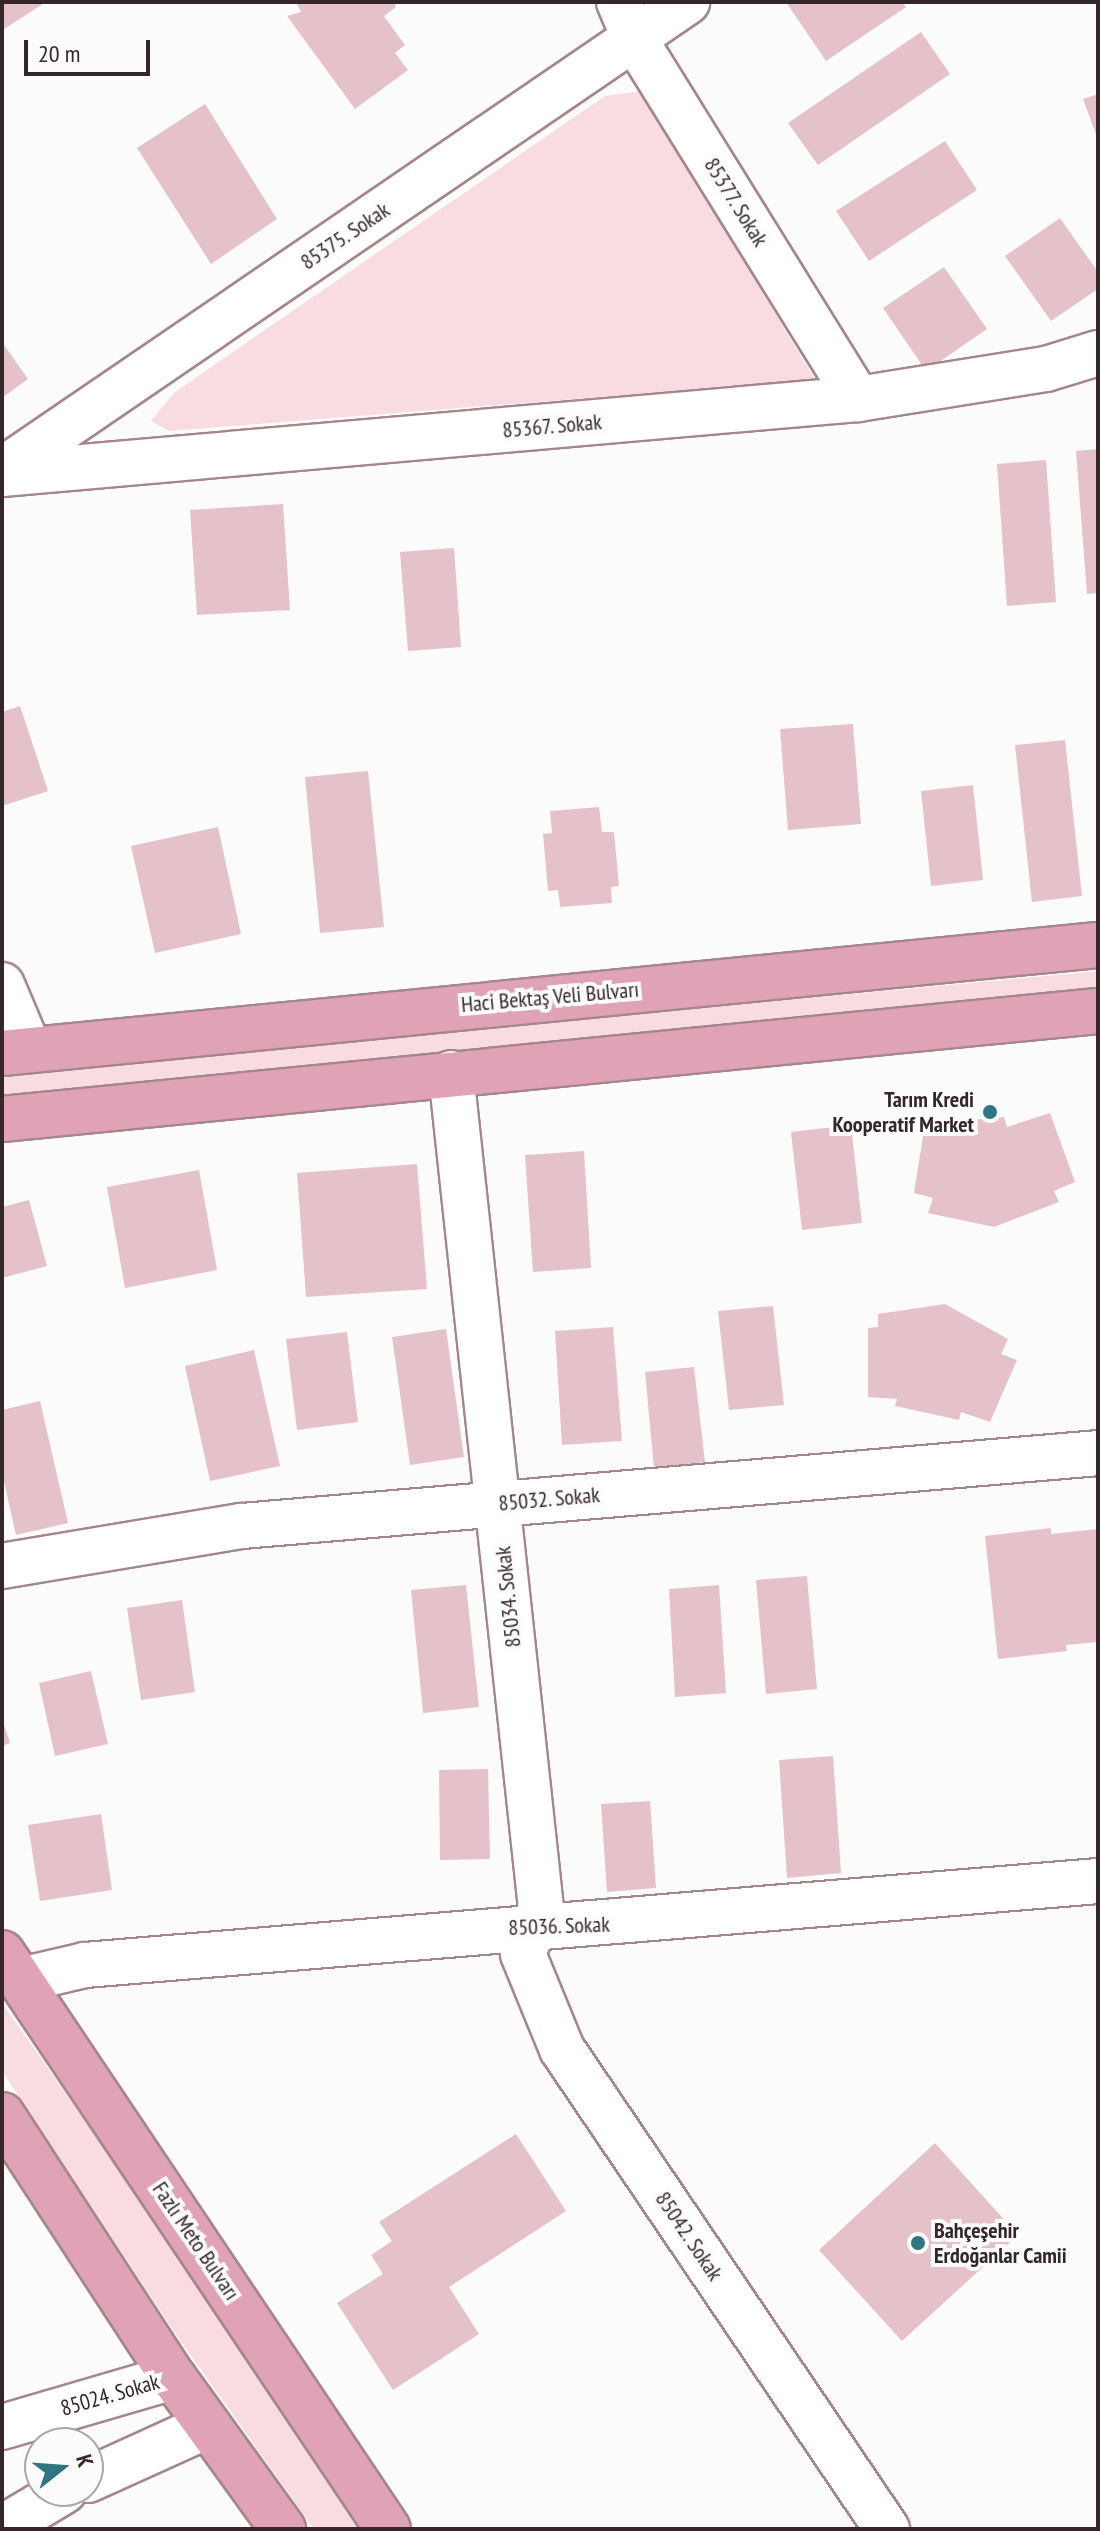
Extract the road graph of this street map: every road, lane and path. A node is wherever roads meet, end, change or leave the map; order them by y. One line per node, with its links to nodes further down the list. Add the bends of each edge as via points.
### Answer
1 (687, 2): 2 (street, 85375. Sokak)
2 (627, 20): 6 (street, 85377. Sokak); 7 (street, 85375. Sokak)
3 (1098, 353): 5 (street, 85367. Sokak)
4 (1098, 368): 5 (street)
5 (1046, 369): 6 (street, 85367. Sokak)
6 (858, 399): 7 (street, 85367. Sokak)
7 (2, 472)
8 (1098, 945): 11 (main road, Haci Bektaş Veli Bulvarı)
9 (2, 985): 11 (street)
10 (1098, 1011): 12 (main road)
11 (15, 1051)
12 (451, 1073): 13 (main road); 15 (street, 85034. Sokak)
13 (2, 1119)
14 (1098, 1453): 15 (street, 85032. Sokak)
15 (498, 1504): 16 (street, 85032. Sokak, via 242,1526); 18 (street, 85034. Sokak, via 541,1908)
16 (2, 1566)
17 (1098, 1881): 18 (street, 85036. Sokak)
18 (533, 1930): 19 (street, 85036. Sokak); 29 (street, 85042. Sokak, via 523,1954 562,2049)
19 (12, 1967): 28 (main road, Fazlı Meto Bulvarı)
20 (2, 2115): 21 (main road)
21 (173, 2377): 22 (main road); 23 (street, 85024. Sokak)
22 (207, 2426): 24 (street); 27 (main road)
23 (2, 2427)
24 (104, 2473)
25 (37, 2507): 26 (street)
26 (2, 2528)
27 (283, 2529)
28 (388, 2529)
29 (887, 2529)

